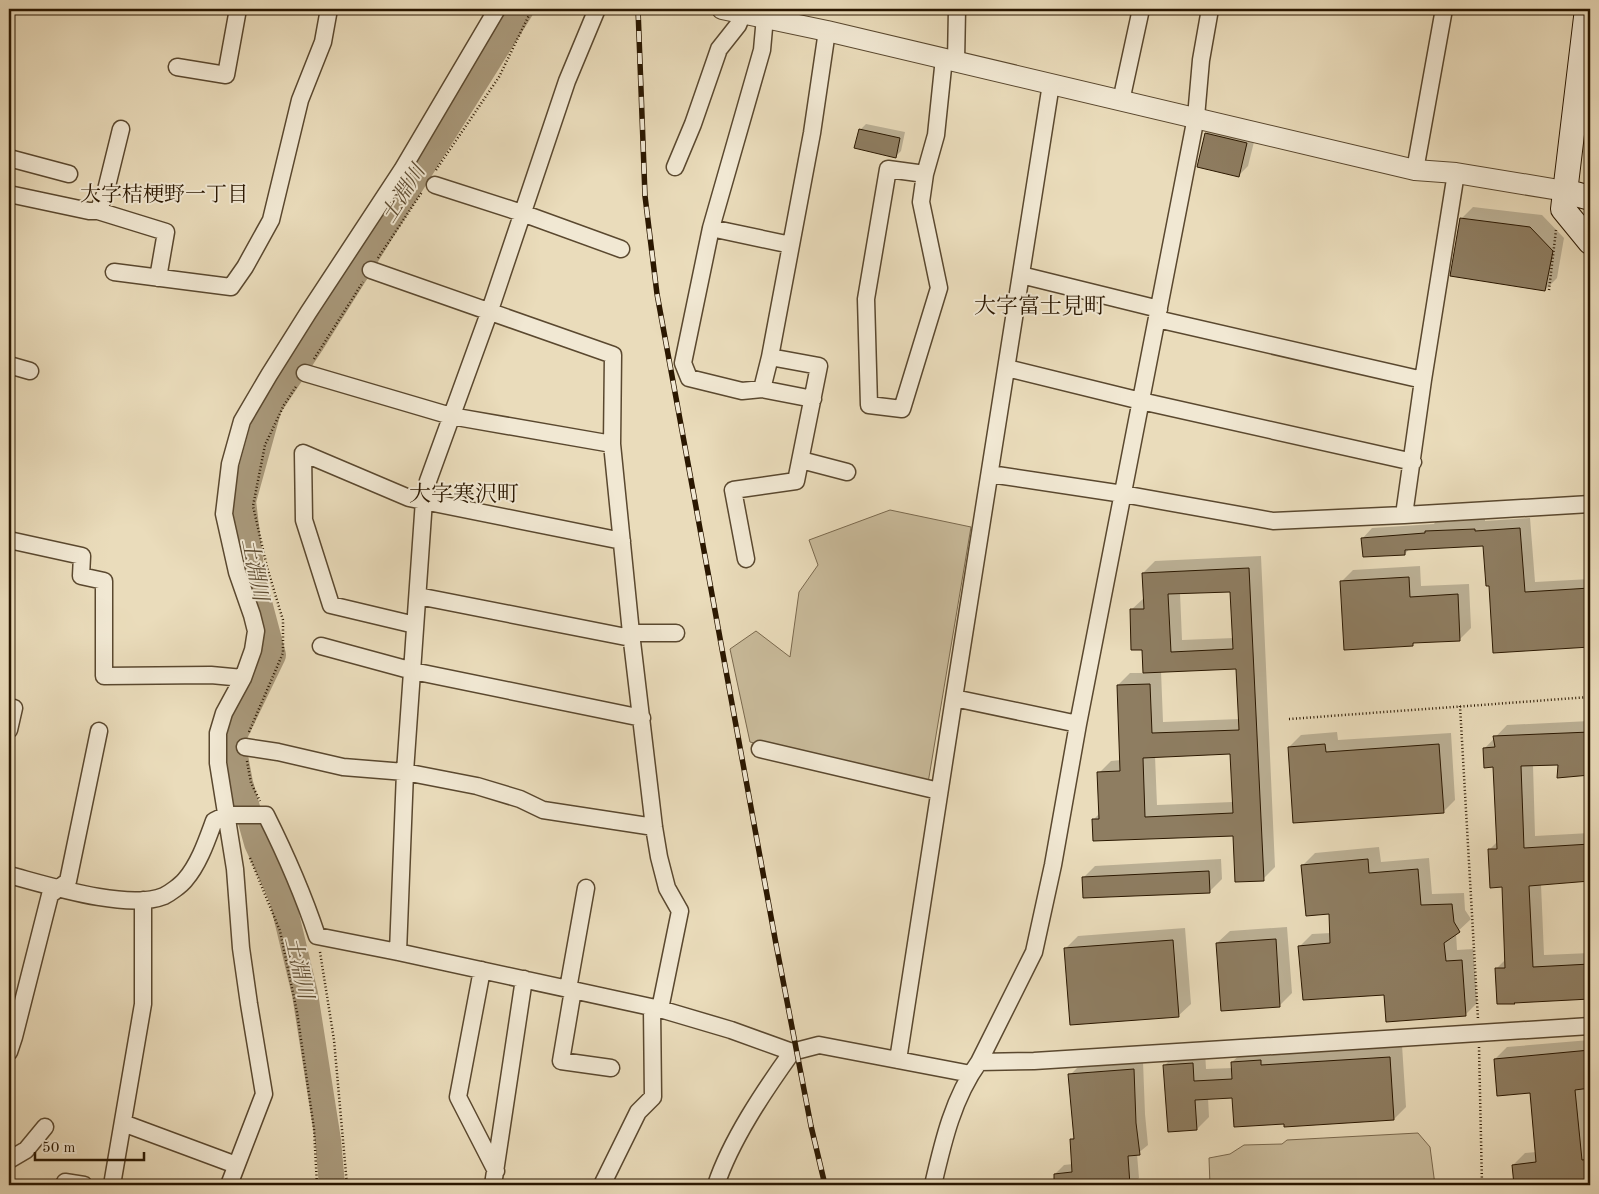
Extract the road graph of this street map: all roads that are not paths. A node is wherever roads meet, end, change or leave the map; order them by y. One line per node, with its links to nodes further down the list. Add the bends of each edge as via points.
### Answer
1 (238, 9): 14 (street, via 226,75)
2 (329, 9): 39 (street, via 323,42 300,100 270,220 246,267 231,287)
3 (498, 9): 70 (street, via 402,170 242,421 230,464 224,514 237,572 256,631)
4 (597, 9): 31 (street, via 567,81)
5 (957, 9): 13 (street)
6 (1141, 9): 16 (street)
7 (1210, 9): 17 (street)
8 (1444, 9): 21 (street)
9 (1587, 9): 27 (main road)
10 (731, 10): 11 (street); 20 (street, via 738,25 719,49)
11 (778, 15): 12 (street); 32 (street, via 762,50)
12 (827, 31): 13 (street); 34 (street)
13 (950, 60): 15 (street); 24 (street)
14 (177, 67)
15 (1051, 84): 16 (street); 38 (street)
16 (1122, 101): 17 (street)
17 (1196, 117): 21 (street); 41 (street)
18 (121, 129): 30 (street)
19 (9, 158): 23 (street)
20 (675, 167)
21 (1415, 170): 22 (street)
22 (1456, 173): 27 (street); 47 (street)
23 (69, 174)
24 (925, 174): 24 (street, via 888,169 866,299 869,405 902,409 939,288 921,202)
25 (432, 180): 31 (street)
26 (1590, 190): 27 (main road)
27 (1565, 191): 29 (main road); 33 (main road, via 1563,209)
28 (9, 194): 30 (street)
29 (1590, 198)
30 (98, 211): 39 (street, via 166,232)
31 (522, 213): 35 (street); 40 (street)
32 (711, 228): 34 (street); 48 (street, via 683,363 689,378 742,391)
33 (1590, 242)
34 (791, 246): 42 (street)
35 (621, 249)
36 (371, 270): 40 (street)
37 (114, 272): 39 (street)
38 (1021, 275): 41 (street); 44 (street)
39 (158, 278)
40 (489, 313): 51 (street); 52 (street, via 613,355)
41 (1158, 314): 47 (street); 50 (street)
42 (770, 357): 48 (street); 49 (street, via 819,366)
43 (9, 365): 45 (street)
44 (1007, 368): 50 (street); 56 (street)
45 (30, 371)
46 (305, 373): 51 (street)
47 (1423, 380): 54 (street)
48 (762, 389): 49 (street)
49 (813, 399): 53 (street)
50 (1141, 401): 54 (street); 57 (street)
51 (451, 416): 52 (street); 58 (street)
52 (612, 444): 62 (street)
53 (800, 460): 55 (street); 63 (street, via 796,481 733,490)
54 (1413, 462): 60 (street)
55 (848, 472)
56 (990, 474): 57 (street); 71 (street)
57 (1123, 494): 60 (street, via 1273,521); 74 (street)
58 (424, 500): 62 (street); 64 (street); 65 (street, via 410,498 303,453 304,520 330,605)
59 (1590, 504): 60 (street)
60 (1404, 515)
61 (9, 540): 70 (street, via 82,556 81,576 104,581 104,676 211,675)
62 (622, 541): 67 (street)
63 (746, 559)
64 (418, 596): 65 (street); 67 (street)
65 (415, 624): 69 (street)
66 (676, 633): 67 (street)
67 (631, 635): 73 (street)
68 (322, 646): 69 (street)
69 (412, 671): 73 (street); 79 (street)
70 (243, 678): 81 (street, via 224,713 218,733 218,763)
71 (954, 698): 74 (street); 80 (street)
72 (14, 708): 75 (street)
73 (642, 718): 82 (street)
74 (1078, 724): 97 (street, via 1034,952)
75 (9, 730)
76 (99, 731): 84 (street, via 68,881)
77 (245, 747): 79 (street, via 343,767)
78 (760, 749): 80 (street)
79 (405, 772): 82 (street, via 477,786 543,810); 87 (street)
80 (940, 791): 95 (street)
81 (232, 815): 86 (street, via 214,821 204,850 185,880 164,896); 87 (street, via 264,815 289,862 318,936); 101 (street, via 241,948 264,1094)
82 (654, 827): 91 (street, via 667,888 680,911)
83 (9, 875): 84 (street)
84 (59, 888): 86 (street, via 104,898); 93 (street, via 50,894)
85 (586, 888): 90 (street)
86 (143, 900): 98 (street, via 143,1004)
87 (398, 952): 88 (street)
88 (482, 970): 89 (street); 102 (street, via 458,1098)
89 (524, 979): 90 (street); 102 (street)
90 (570, 990): 91 (street); 96 (street, via 561,1061)
91 (656, 1009): 94 (street, via 731,1030); 107 (street, via 653,1097 638,1112)
92 (1590, 1026): 97 (street, via 1034,1061)
93 (9, 1052)
94 (792, 1052): 95 (street, via 819,1045); 108 (street, via 766,1088)
95 (898, 1060): 97 (street)
96 (611, 1068)
97 (975, 1068): 109 (street, via 951,1116)
98 (122, 1123): 101 (street); 105 (street)
99 (45, 1127): 100 (street, via 26,1150)
100 (9, 1160)
101 (236, 1165): 106 (street)
102 (495, 1178)
103 (64, 1185): 104 (street, via 65,1182)
104 (84, 1185)
105 (112, 1185)
106 (229, 1185)
107 (602, 1185)
108 (716, 1185)
109 (933, 1185)

